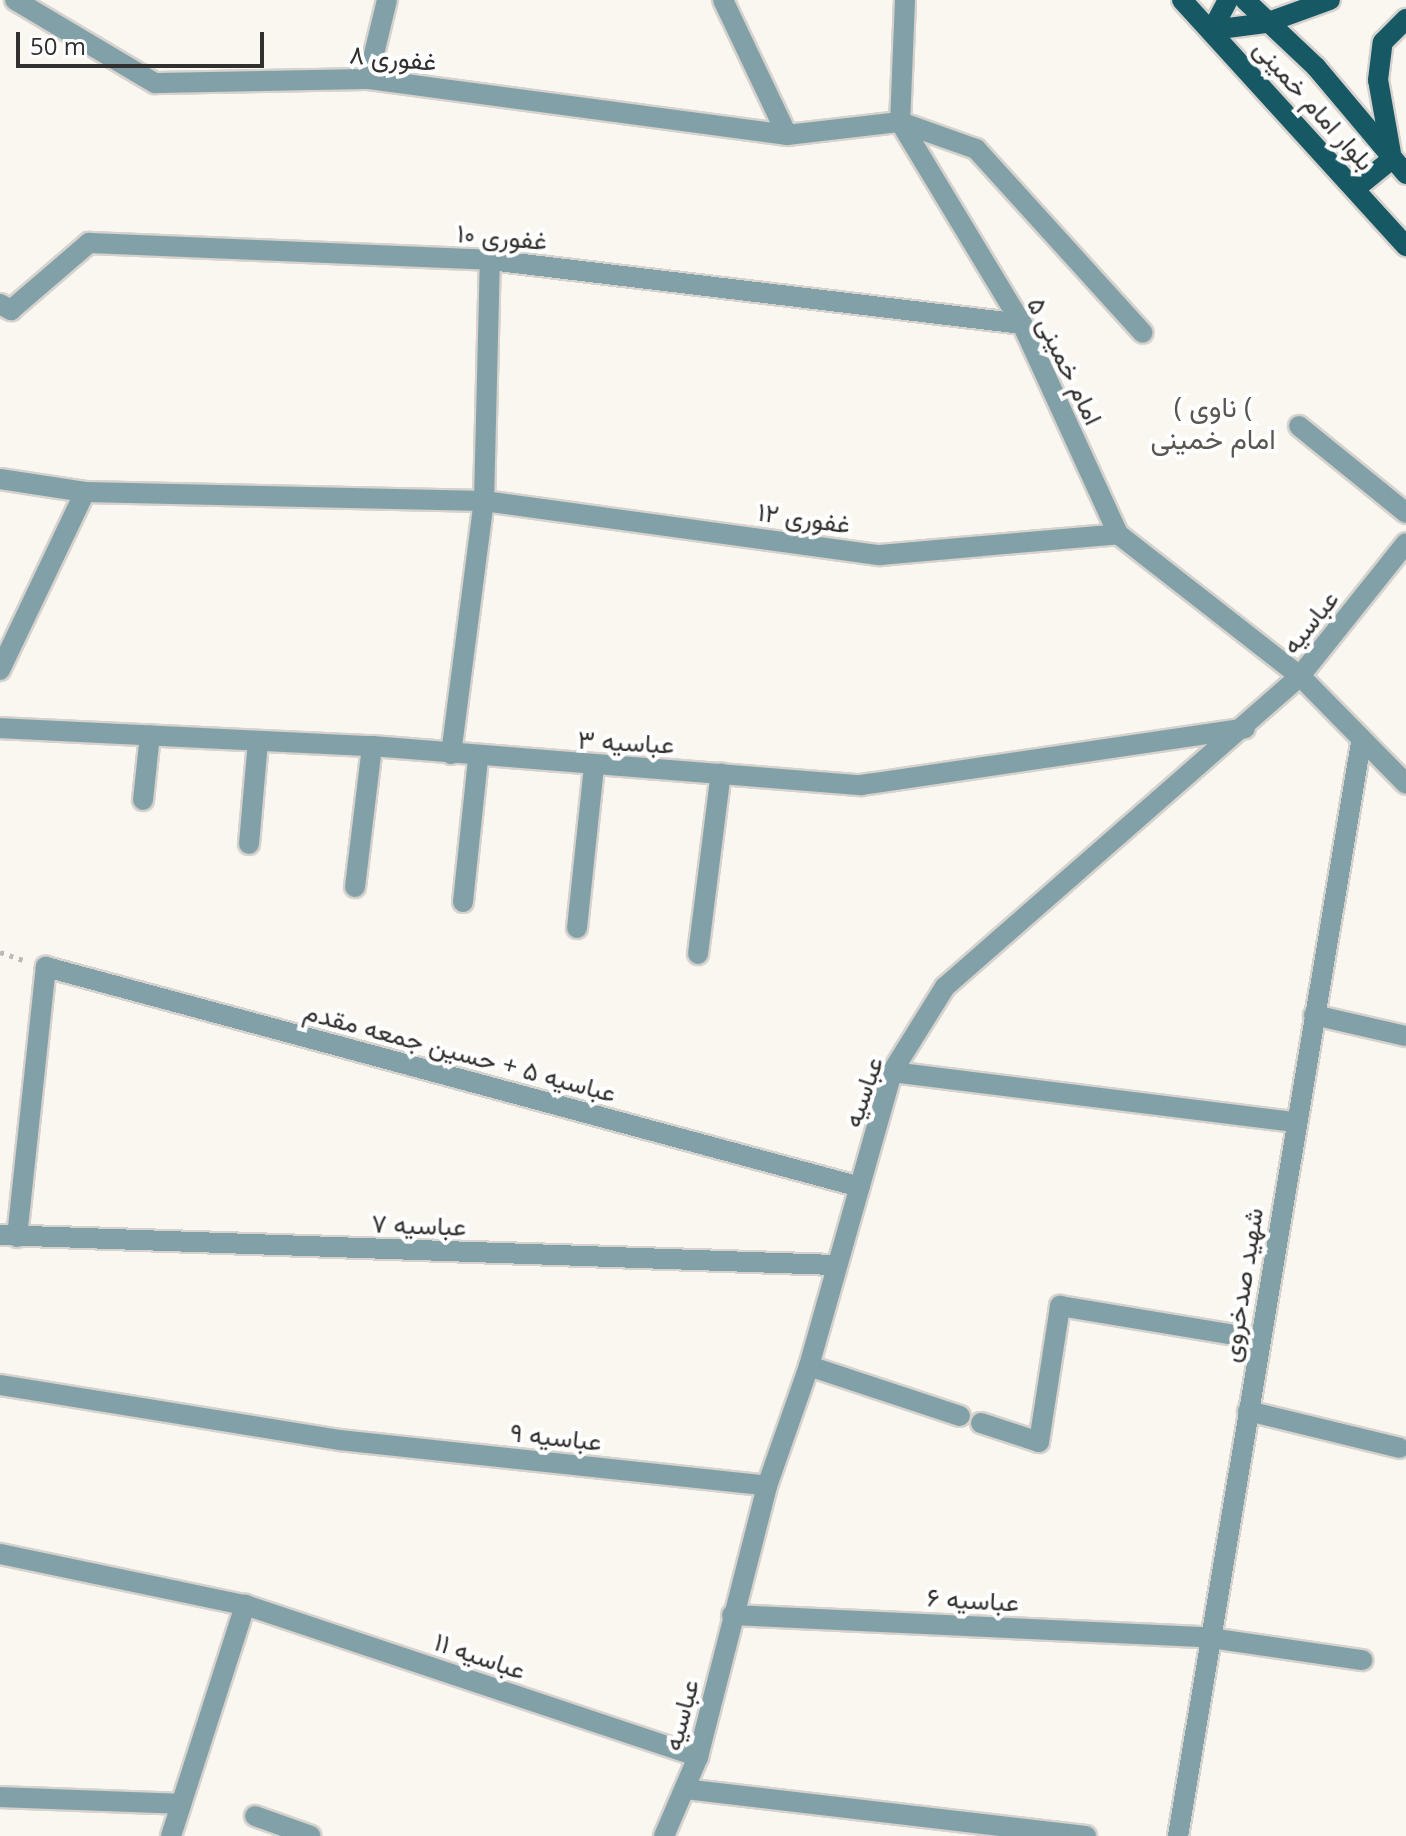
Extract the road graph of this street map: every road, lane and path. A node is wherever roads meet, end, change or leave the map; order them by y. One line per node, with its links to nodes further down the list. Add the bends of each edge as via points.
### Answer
1 (15, 0): 12 (street, غفوری ۸, via 155,83)
2 (387, 0): 12 (street)
3 (723, 0): 14 (street)
4 (905, 0): 13 (street)
5 (1182, 0): 11 (main road, بلوار امام خمینی)
6 (1228, 0): 11 (main road)
7 (1245, 0): 10 (main road, بلوار امام خمینی)
8 (1330, 0): 10 (main road)
9 (1406, 19): 15 (main road, via 1383,42 1378,80)
10 (1266, 23): 11 (main road); 15 (main road, بلوار امام خمینی, via 1316,67)
11 (1212, 30): 16 (main road, بلوار امام خمینی)
12 (368, 79): 14 (street, غفوری ۸)
13 (900, 122): 14 (street, غفوری ۸); 20 (street, امام خمینی ۵); 21 (street, via 976,149)
14 (787, 135)
15 (1399, 166): 16 (main road)
16 (1355, 189): 17 (main road, بلوار امام خمینی)
17 (1406, 246)
18 (490, 260): 19 (street, غفوری ۱۰, via 89,243 11,310); 20 (street, غفوری ۱۰); 25 (street)
19 (0, 304)
20 (1022, 324): 27 (street, امام خمینی ۵)
21 (1143, 333)
22 (1299, 426): 26 (street)
23 (0, 479): 24 (street)
24 (85, 492): 25 (street, غفوری ۱۲); 29 (street)
25 (484, 501): 27 (street, غفوری ۱۲, via 880,555); 37 (street)
26 (1406, 513)
27 (1118, 534): 30 (street, امام خمینی ۵)
28 (1406, 543): 30 (street, عباسیه)
29 (0, 670)
30 (1300, 676): 32 (street, عباسیه); 35 (street, امام خمینی ۵)
31 (0, 728): 33 (street, عباسیه ۳)
32 (1245, 728): 40 (street, عباسیه ۳, via 861,785); 50 (street, عباسیه, via 945,987)
33 (150, 735): 34 (street, عباسیه ۳); 42 (street)
34 (258, 741): 36 (street, عباسیه ۳); 43 (street)
35 (1361, 743): 41 (street, امام خمینی ۵); 48 (street, شهید صدخروی)
36 (372, 746): 37 (street, عباسیه ۳); 44 (street)
37 (451, 754): 38 (street, عباسیه ۳)
38 (478, 759): 39 (street, عباسیه ۳); 45 (street)
39 (594, 766): 40 (street, عباسیه ۳); 46 (street)
40 (721, 773): 47 (street)
41 (1406, 784)
42 (143, 800)
43 (249, 844)
44 (355, 887)
45 (463, 902)
46 (577, 928)
47 (698, 954)
48 (1314, 1015): 49 (street); 51 (street, شهید صدخروی)
49 (1406, 1036)
50 (892, 1072): 51 (street); 52 (street, عباسیه)
51 (1295, 1122): 55 (street, شهید صدخروی)
52 (860, 1187): 53 (street, عباسیه ۵ + حسین جمعه مقدم, via 46,967); 54 (street, عباسیه)
53 (8, 1236): 54 (street, عباسیه ۷)
54 (836, 1265): 56 (street, عباسیه)
55 (1260, 1339): 58 (street, شهید صدخروی); 60 (street, via 1060,1306 1039,1442)
56 (809, 1366): 59 (street); 62 (street, عباسیه)
57 (0, 1385): 62 (street, عباسیه ۹, via 340,1440)
58 (1248, 1411): 61 (street); 66 (street, شهید صدخروی)
59 (960, 1416)
60 (981, 1423)
61 (1400, 1448)
62 (767, 1486): 65 (street, عباسیه)
63 (0, 1554): 64 (street, عباسیه ۱۱)
64 (245, 1605): 68 (street, عباسیه ۱۱); 71 (street)
65 (732, 1615): 66 (street, عباسیه ۶); 68 (street, عباسیه)
66 (1211, 1638): 67 (street, عباسیه ۶); 77 (street, شهید صدخروی)
67 (1362, 1660)
68 (698, 1757): 69 (street, عباسیه)
69 (685, 1789): 75 (street, عباسیه); 76 (street)
70 (0, 1797): 71 (street)
71 (181, 1804): 73 (street)
72 (255, 1816): 74 (street)
73 (171, 1836)
74 (311, 1836)
75 (664, 1836)
76 (1086, 1836)
77 (1178, 1836)

